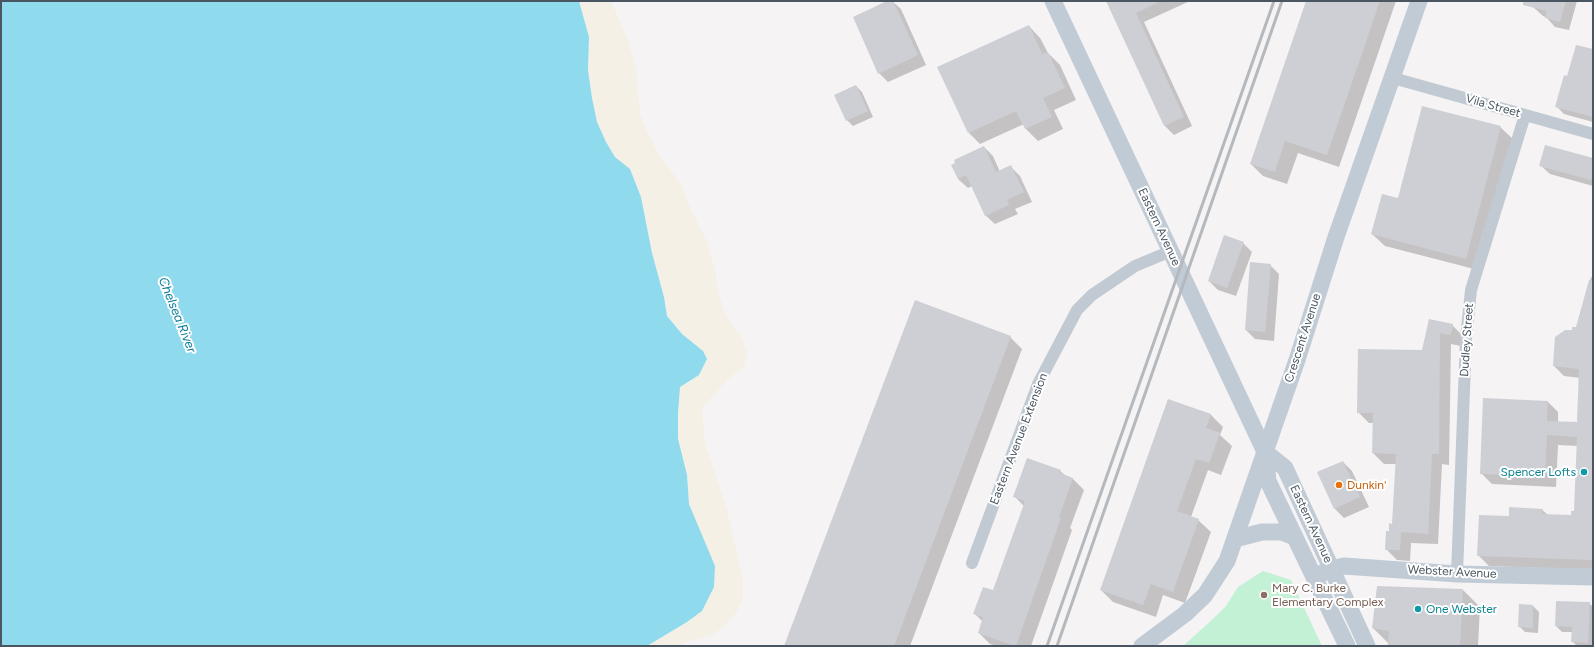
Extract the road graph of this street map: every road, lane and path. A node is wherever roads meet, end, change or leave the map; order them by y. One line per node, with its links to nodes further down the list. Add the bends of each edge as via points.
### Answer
1 (1053, 1): 6 (main road, Eastern Avenue)
2 (1420, 1): 3 (main road, Crescent Avenue)
3 (1393, 78): 4 (street, Vila Street); 7 (main road, Crescent Avenue, via 1336,237)
4 (1525, 115): 5 (street, Vila Street); 12 (street, Dudley Street, via 1471,290 1466,338)
5 (1593, 134)
6 (1171, 251): 7 (main road, Eastern Avenue); 10 (street, Eastern Avenue Extension, via 1135,266 1092,295 1077,310 1038,384)
7 (1265, 452): 8 (main road, Eastern Avenue, via 1268,481); 9 (main road, Crescent Avenue); 11 (main road, Eastern Avenue, via 1285,468)
8 (1295, 537): 9 (main road, via 1282,532 1262,532); 13 (main road, Eastern Avenue)
9 (1235, 539): 15 (main road, Crescent Avenue, via 1227,561 1205,595 1185,614)
10 (972, 563)
11 (1331, 569): 12 (main road, Webster Avenue, via 1344,566); 13 (main road, Webster Avenue); 17 (main road, Eastern Avenue)
12 (1457, 574): 14 (main road, Webster Avenue)
13 (1314, 577): 16 (main road, Eastern Avenue)
14 (1593, 577)
15 (1142, 646)
16 (1347, 646)
17 (1367, 646)

